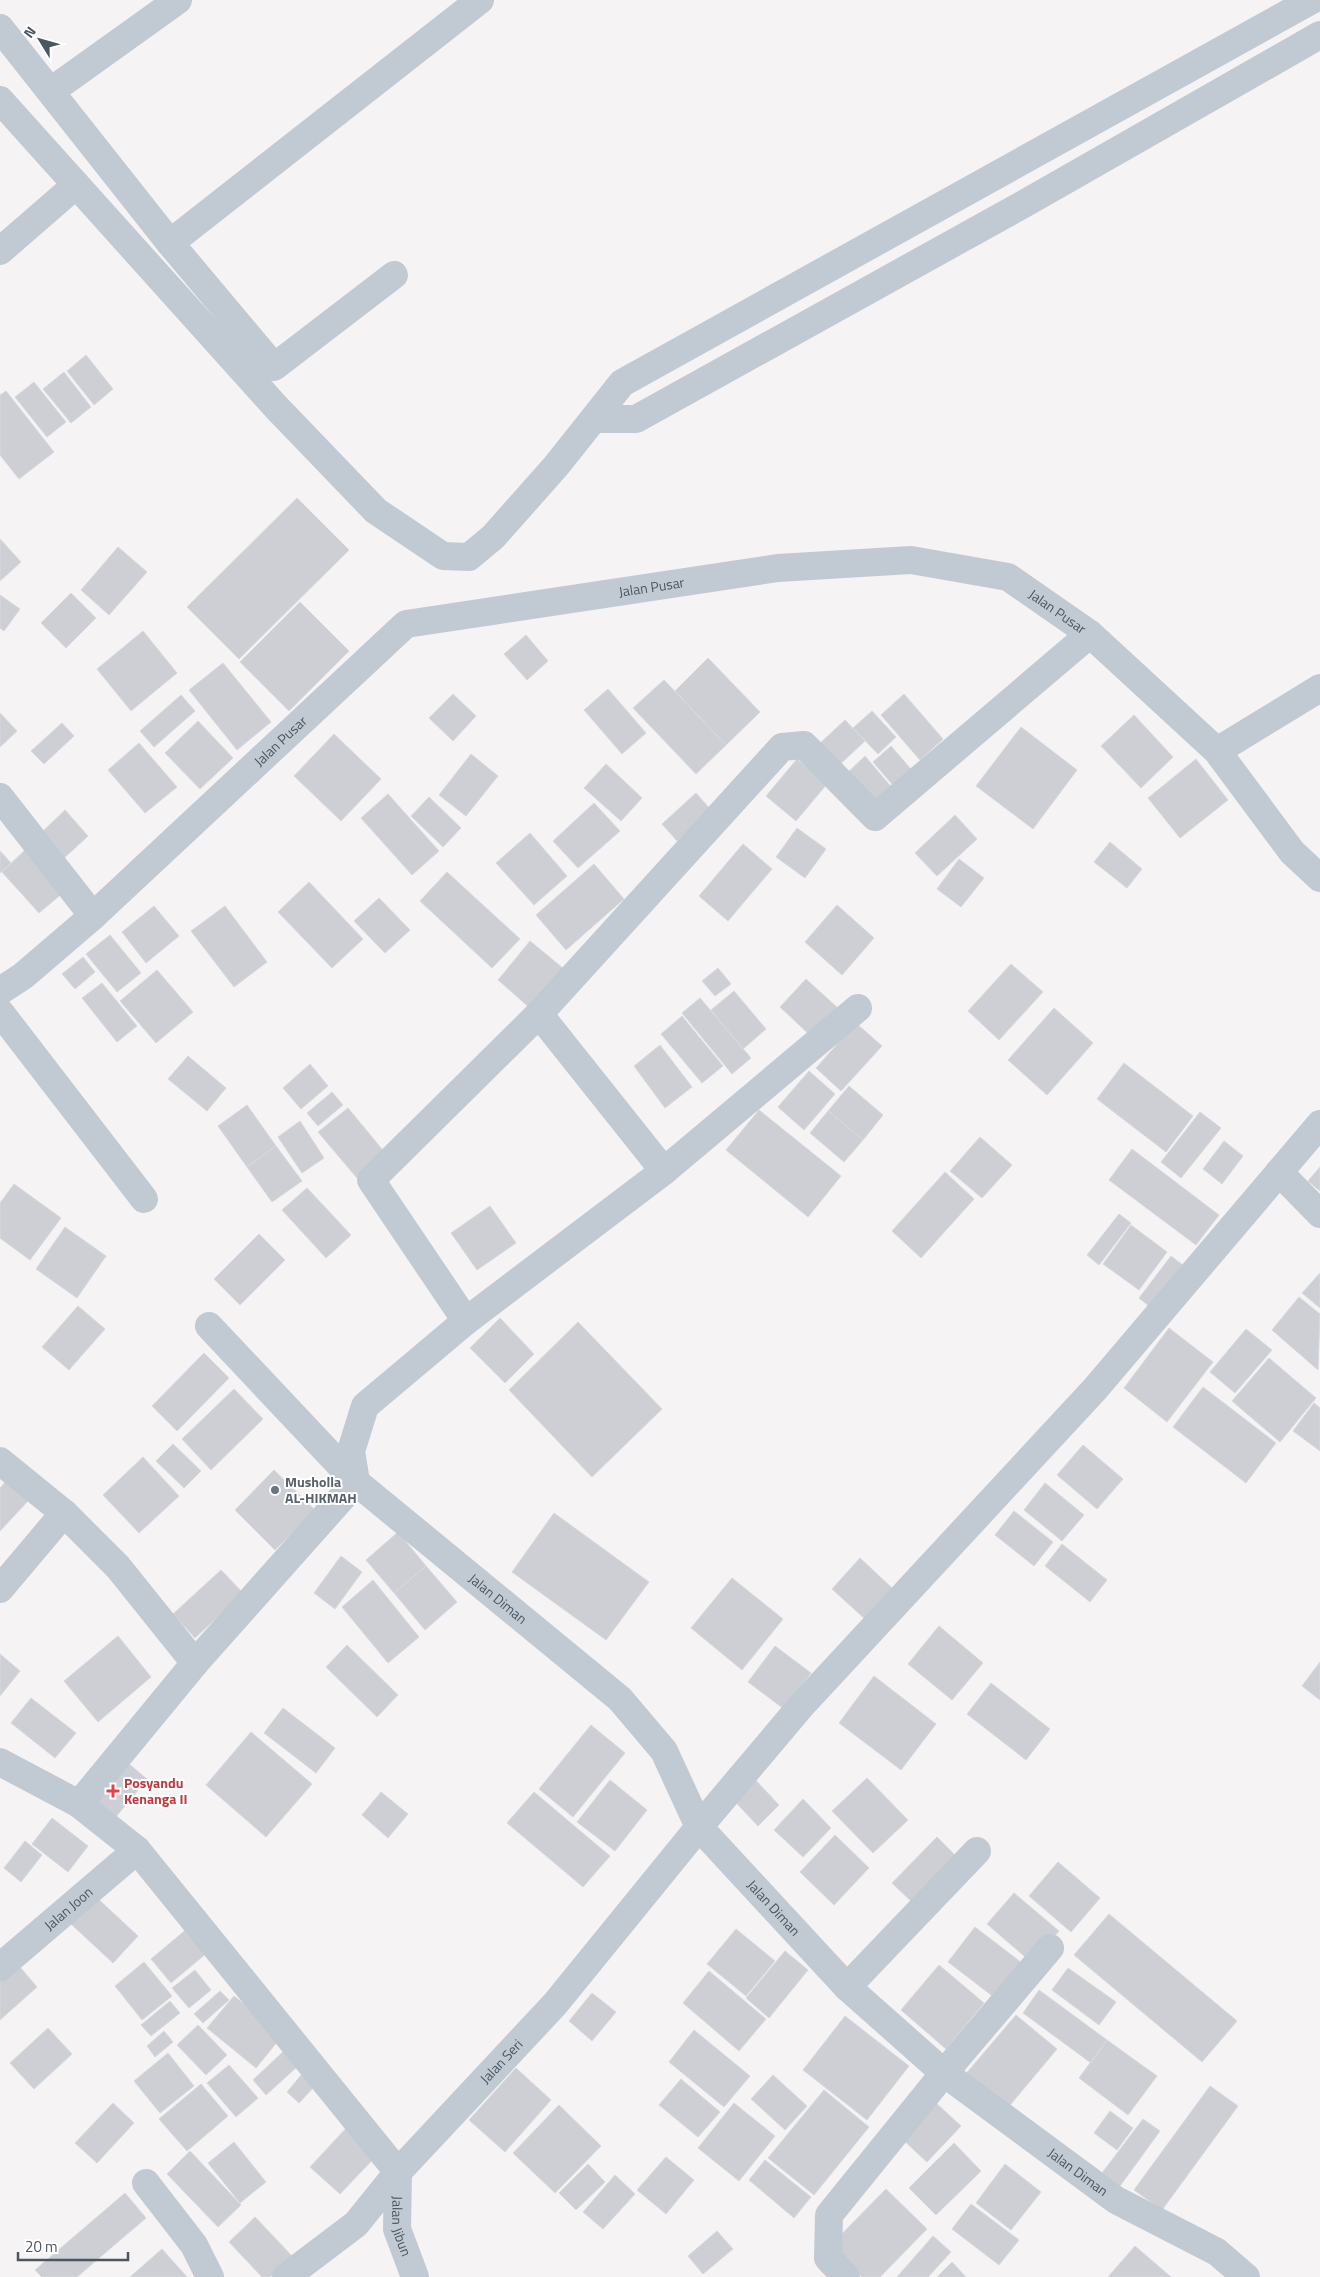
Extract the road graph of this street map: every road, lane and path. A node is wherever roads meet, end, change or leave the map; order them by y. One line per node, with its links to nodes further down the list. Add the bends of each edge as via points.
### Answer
1 (178, 0): 6 (street)
2 (480, 0): 11 (street)
3 (1312, 0): 8 (street)
4 (0, 28): 6 (street)
5 (1320, 35): 10 (street)
6 (51, 91): 11 (street)
7 (0, 100): 9 (street)
8 (1003, 173): 10 (street); 14 (street)
9 (76, 185): 12 (street); 16 (street, via 276,407 376,511 443,556 469,557 493,537)
10 (1022, 205): 15 (street)
11 (170, 242): 13 (street, via 274,368)
12 (0, 251)
13 (394, 275)
14 (667, 358): 15 (street); 16 (street, via 622,383)
15 (686, 391): 16 (street, via 636,419)
16 (595, 419)
17 (1090, 634): 19 (street, Jalan Pusar); 22 (street, Jalan Pusar, via 1008,577 911,560 778,568 406,624); 26 (street, via 875,817 804,745 782,747)
18 (1320, 688): 19 (street)
19 (1217, 751): 21 (street, Jalan Pusar, via 1292,852)
20 (0, 797): 22 (street)
21 (1320, 878)
22 (93, 916): 23 (street, Jalan Pusar, via 24,976)
23 (0, 991)
24 (858, 1008): 28 (street)
25 (0, 1012): 30 (street)
26 (539, 1014): 28 (street); 32 (street, via 371,1180)
27 (1320, 1124): 29 (street, Jalan Seri)
28 (664, 1171): 32 (street)
29 (1279, 1172): 31 (street); 41 (street, Jalan Seri, via 1095,1389 801,1706)
30 (144, 1199)
31 (1320, 1214)
32 (466, 1322): 35 (street, via 365,1406 350,1451)
33 (209, 1326): 35 (street, Jalan Diman)
34 (0, 1461): 36 (street)
35 (356, 1482): 38 (street); 41 (street, Jalan Diman, via 620,1700 664,1751)
36 (64, 1513): 37 (street); 38 (street, via 129,1578)
37 (0, 1589)
38 (196, 1663): 40 (street)
39 (0, 1762): 40 (street)
40 (79, 1804): 42 (street)
41 (698, 1827): 46 (street, Jalan Diman); 48 (street, Jalan Seri, via 555,2004)
42 (137, 1850): 45 (street, Jalan Joon); 48 (street)
43 (977, 1851): 46 (street)
44 (1050, 1948): 47 (street)
45 (0, 1967)
46 (847, 1987): 47 (street, Jalan Diman)
47 (944, 2073): 53 (street, via 829,2215 828,2258); 54 (street, Jalan Diman, via 1116,2200 1217,2252)
48 (398, 2172): 51 (street, Jalan Seri, via 356,2224); 52 (street, Jalan Jibun, via 397,2229)
49 (146, 2183): 50 (street, via 194,2245)
50 (210, 2277)
51 (286, 2277)
52 (415, 2277)
53 (846, 2277)
54 (1246, 2277)

